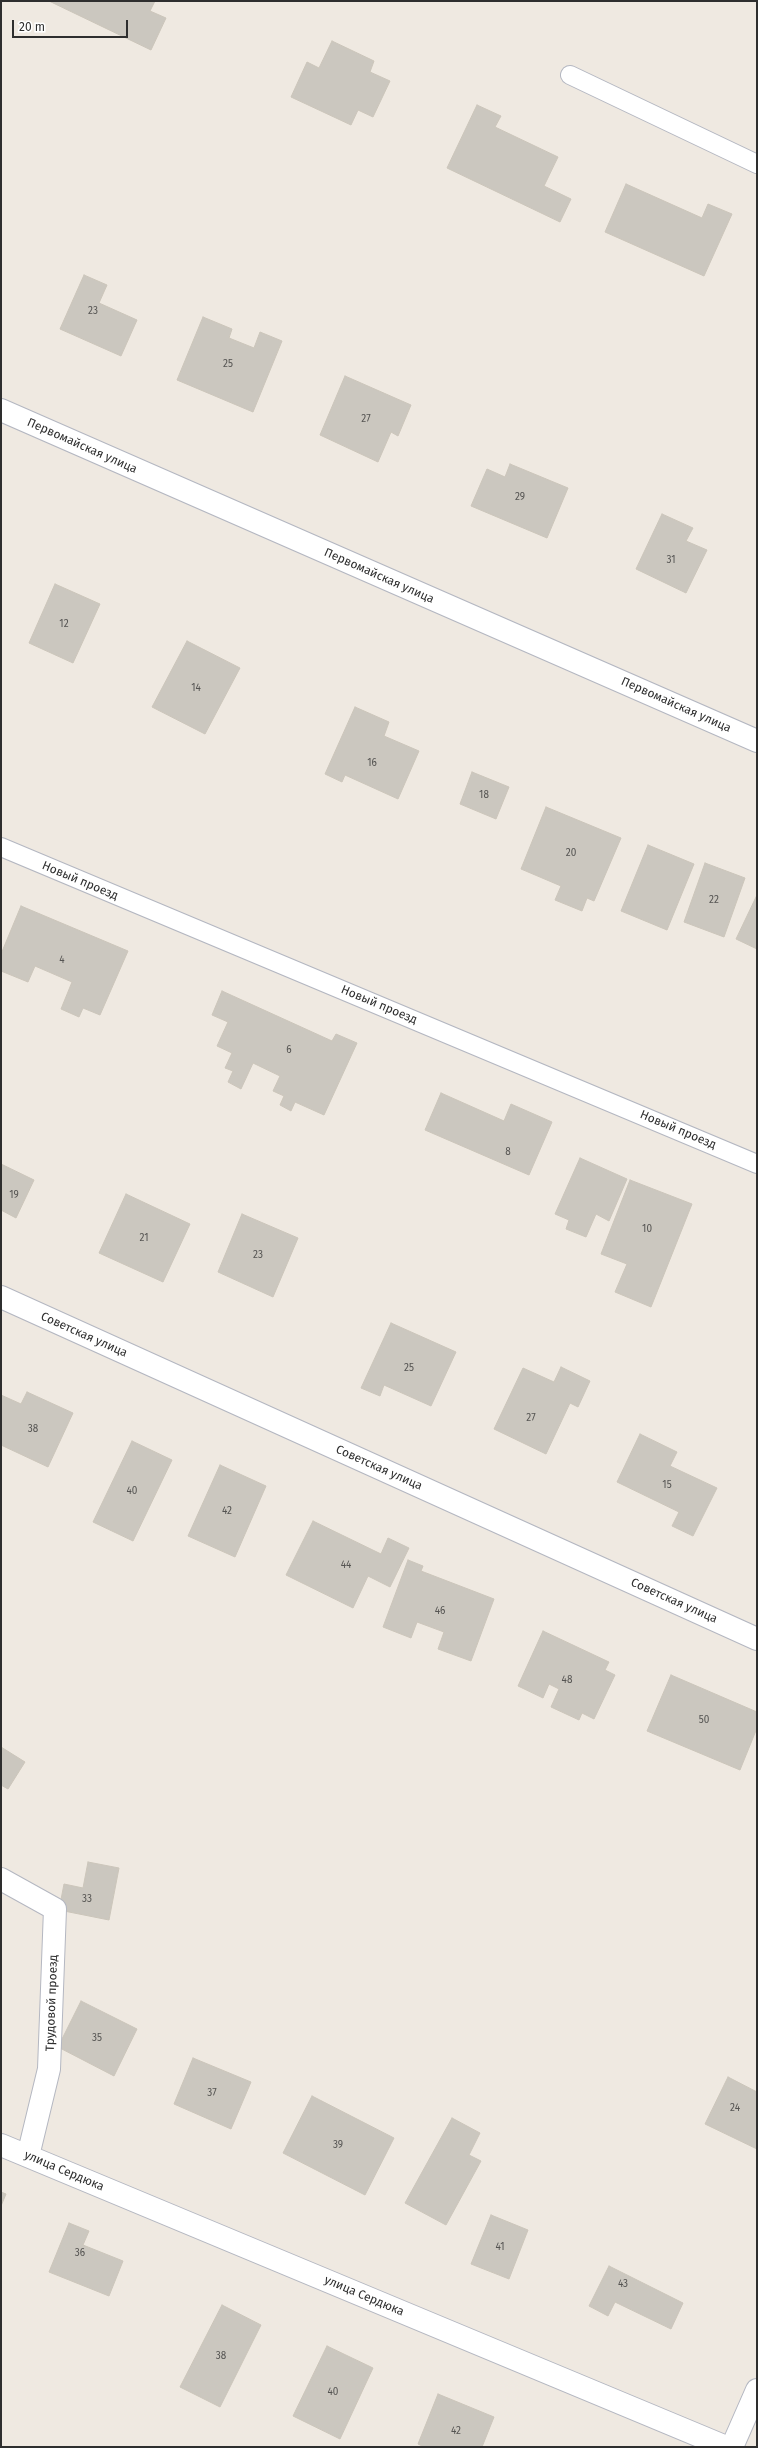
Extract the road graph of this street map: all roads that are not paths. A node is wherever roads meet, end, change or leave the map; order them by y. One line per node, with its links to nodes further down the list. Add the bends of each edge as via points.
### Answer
1 (570, 75): 2 (lane)
2 (757, 164)
3 (1, 410): 4 (street, Первомайская улица)
4 (757, 741)
5 (1, 847): 6 (lane, Новый проезд)
6 (757, 1164)
7 (1, 1297): 8 (street, Советская улица)
8 (757, 1639)
9 (1, 1879): 11 (street, Трудовой проезд, via 55,1910 49,2069)
10 (1, 2144): 11 (street, улица Сердюка)
11 (28, 2156): 13 (street, улица Сердюка)
12 (757, 2390): 14 (street)
13 (726, 2447)
14 (732, 2447)

